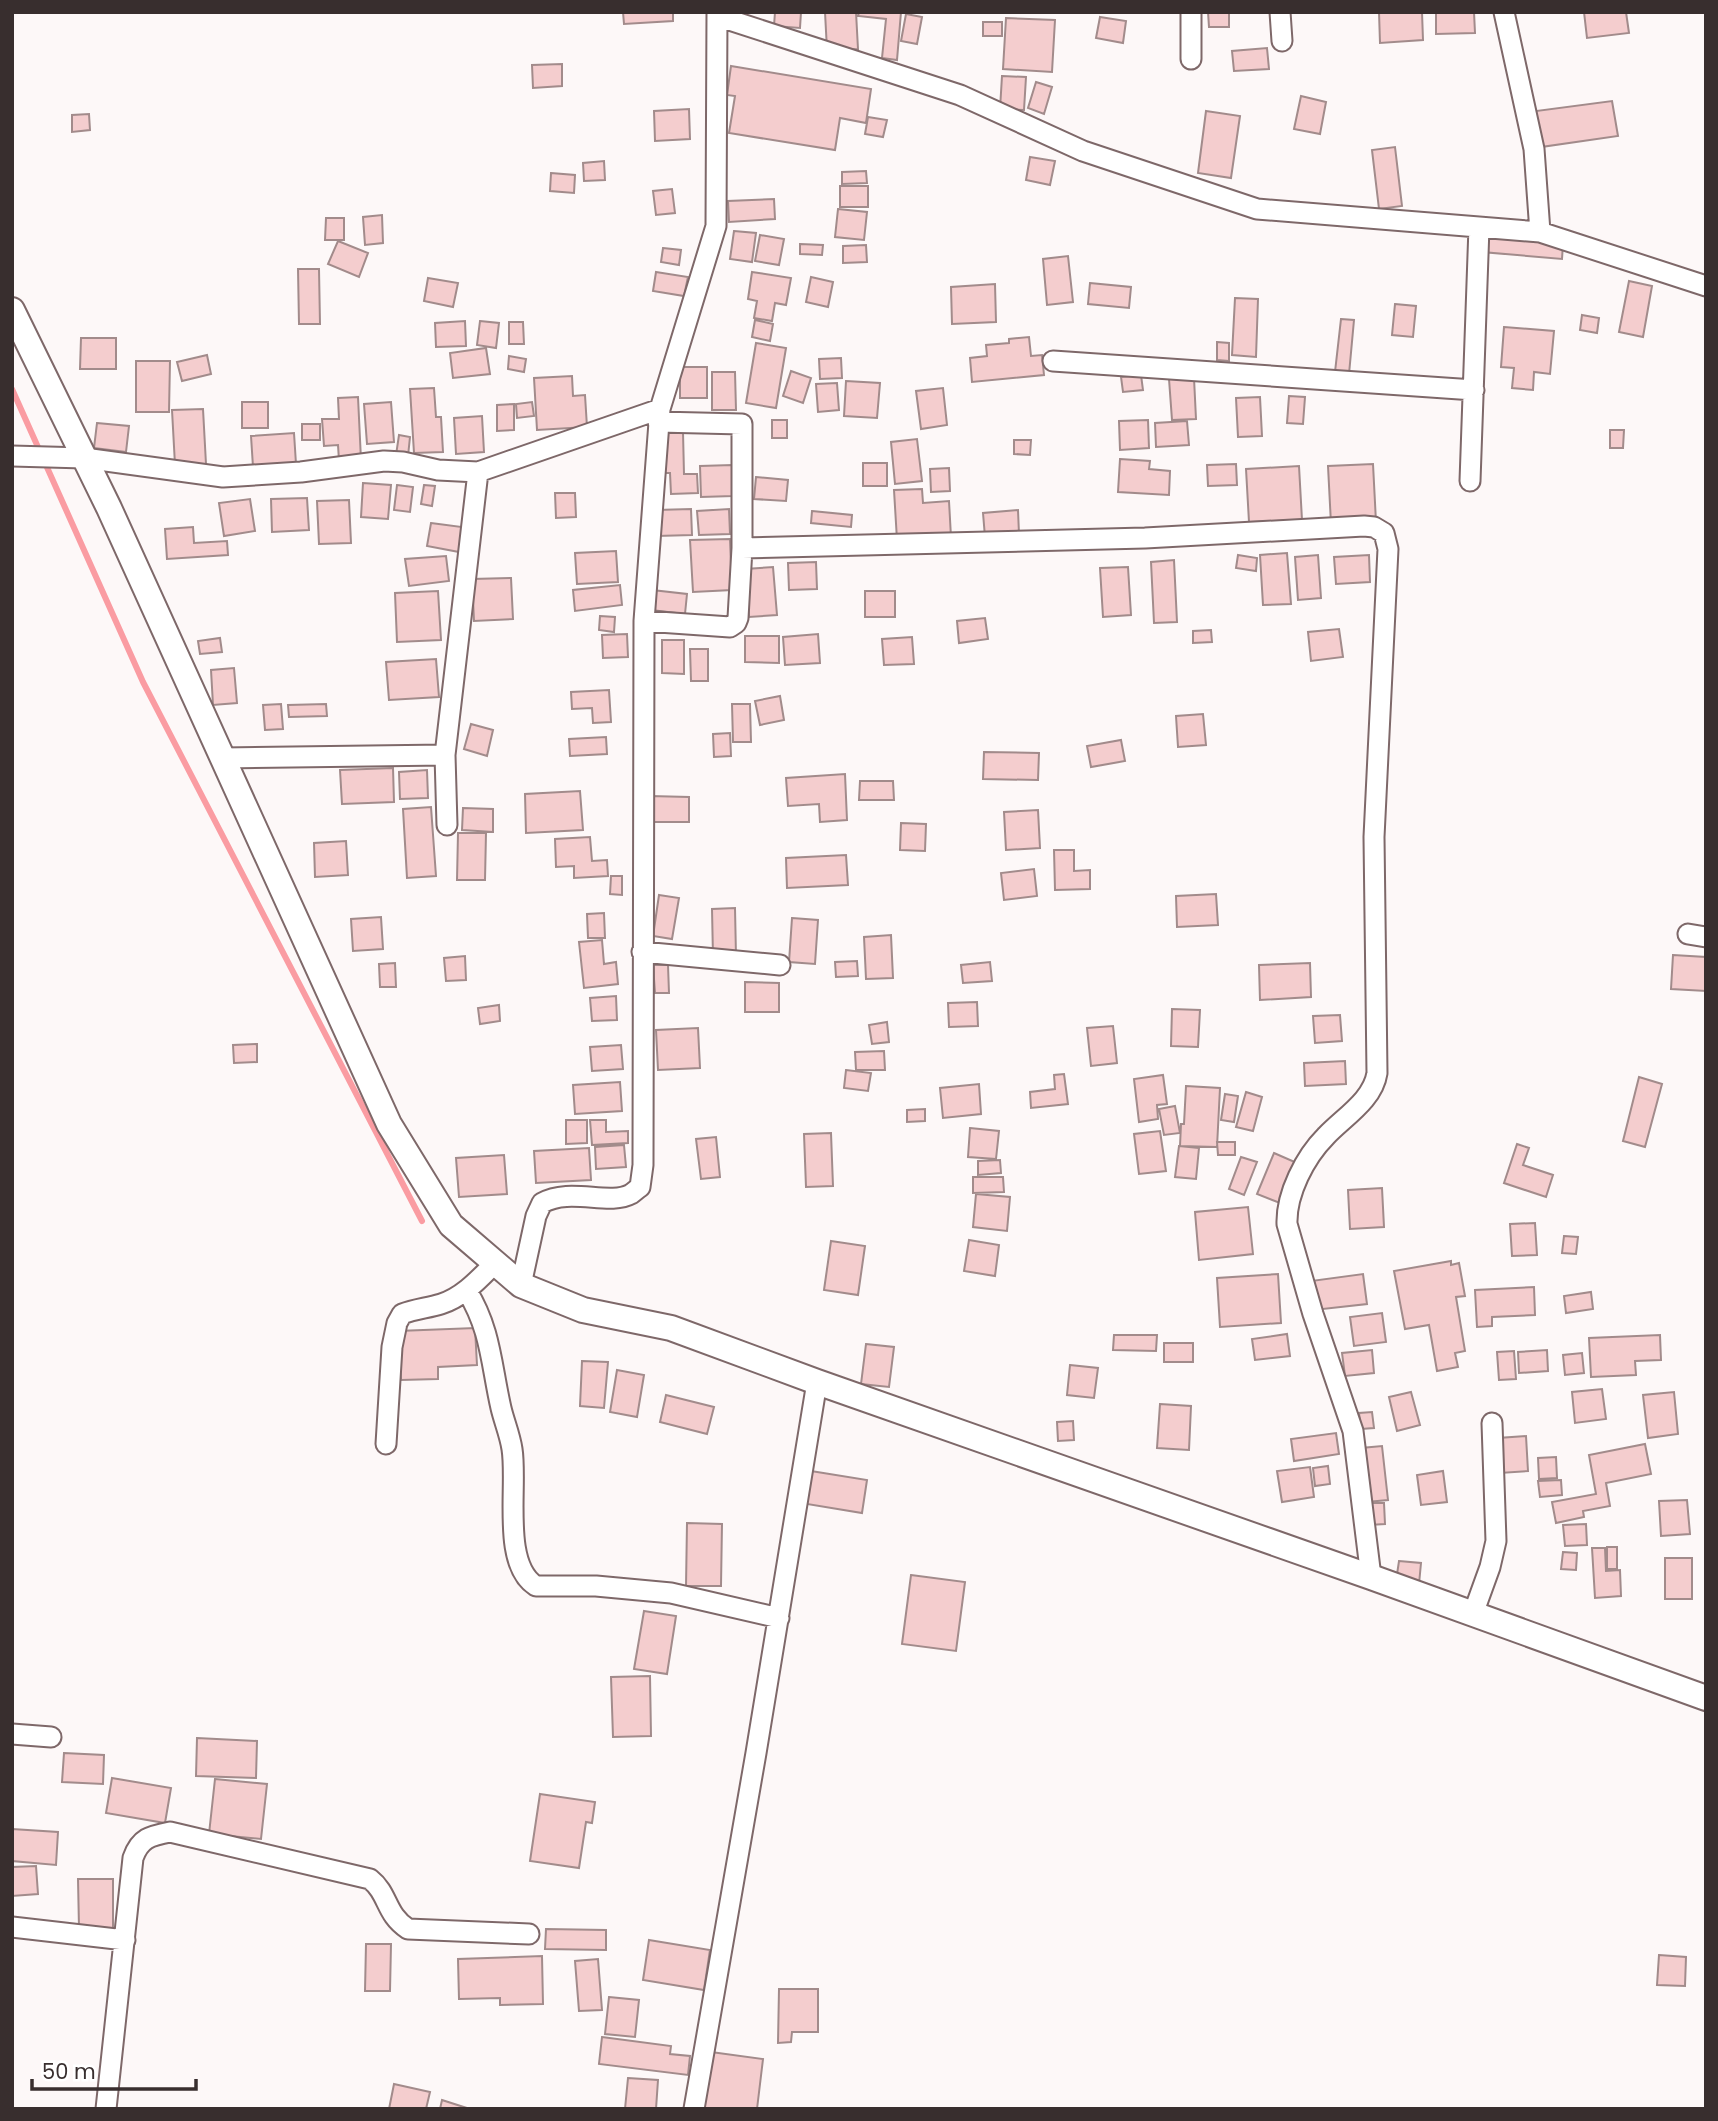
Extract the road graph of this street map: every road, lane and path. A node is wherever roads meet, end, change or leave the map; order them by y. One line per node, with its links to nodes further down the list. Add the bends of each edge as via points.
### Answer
1 (1191, 12): 6 (street)
2 (1280, 12): 5 (street)
3 (1504, 12): 8 (street, via 1534,149)
4 (717, 14): 7 (street, via 960,95 1083,151 1258,209); 13 (street, via 716,226)
5 (1282, 41)
6 (1191, 59)
7 (1479, 227): 8 (street); 12 (street)
8 (1540, 232): 9 (street)
9 (1706, 286)
10 (12, 310): 15 (street)
11 (1053, 361): 12 (street)
12 (1474, 390): 17 (street)
13 (659, 416): 16 (street); 18 (street, via 742,424); 19 (street)
14 (12, 456): 15 (street)
15 (84, 458): 16 (street, via 223,477 384,461); 21 (street)
16 (478, 472): 20 (street)
17 (1470, 481)
18 (742, 548): 19 (street, via 734,625); 31 (street, via 1144,538 1364,526 1384,533 1388,549 1374,837 1377,1073 1363,1100 1311,1154 1287,1214 1313,1314 1353,1431)
19 (644, 621): 23 (street)
20 (445, 755): 21 (street); 22 (street)
21 (223, 758): 25 (street, via 389,1124 451,1225)
22 (447, 825)
23 (642, 952): 24 (street); 26 (street, via 640,1187 630,1195 563,1196 542,1203)
24 (780, 965)
25 (495, 1263): 26 (street); 27 (street)
26 (521, 1285): 28 (street, via 583,1310 671,1328)
27 (467, 1291): 30 (street, via 442,1304 402,1314 397,1323); 33 (street, via 490,1343 512,1449 513,1528 516,1554 527,1581 536,1586 671,1593)
28 (817, 1382): 31 (street); 33 (street)
29 (1492, 1423): 32 (street, via 1496,1541)
30 (386, 1444)
31 (1371, 1577): 32 (street)
32 (1473, 1614): 34 (street)
33 (779, 1618): 41 (street)
34 (1706, 1698)
35 (12, 1734): 36 (street)
36 (51, 1737)
37 (12, 1927): 39 (street)
38 (529, 1934): 39 (street, via 408,1929 398,1923 370,1879 170,1832 151,1836 137,1846)
39 (125, 1940): 40 (street)
40 (106, 2109)
41 (694, 2109)

